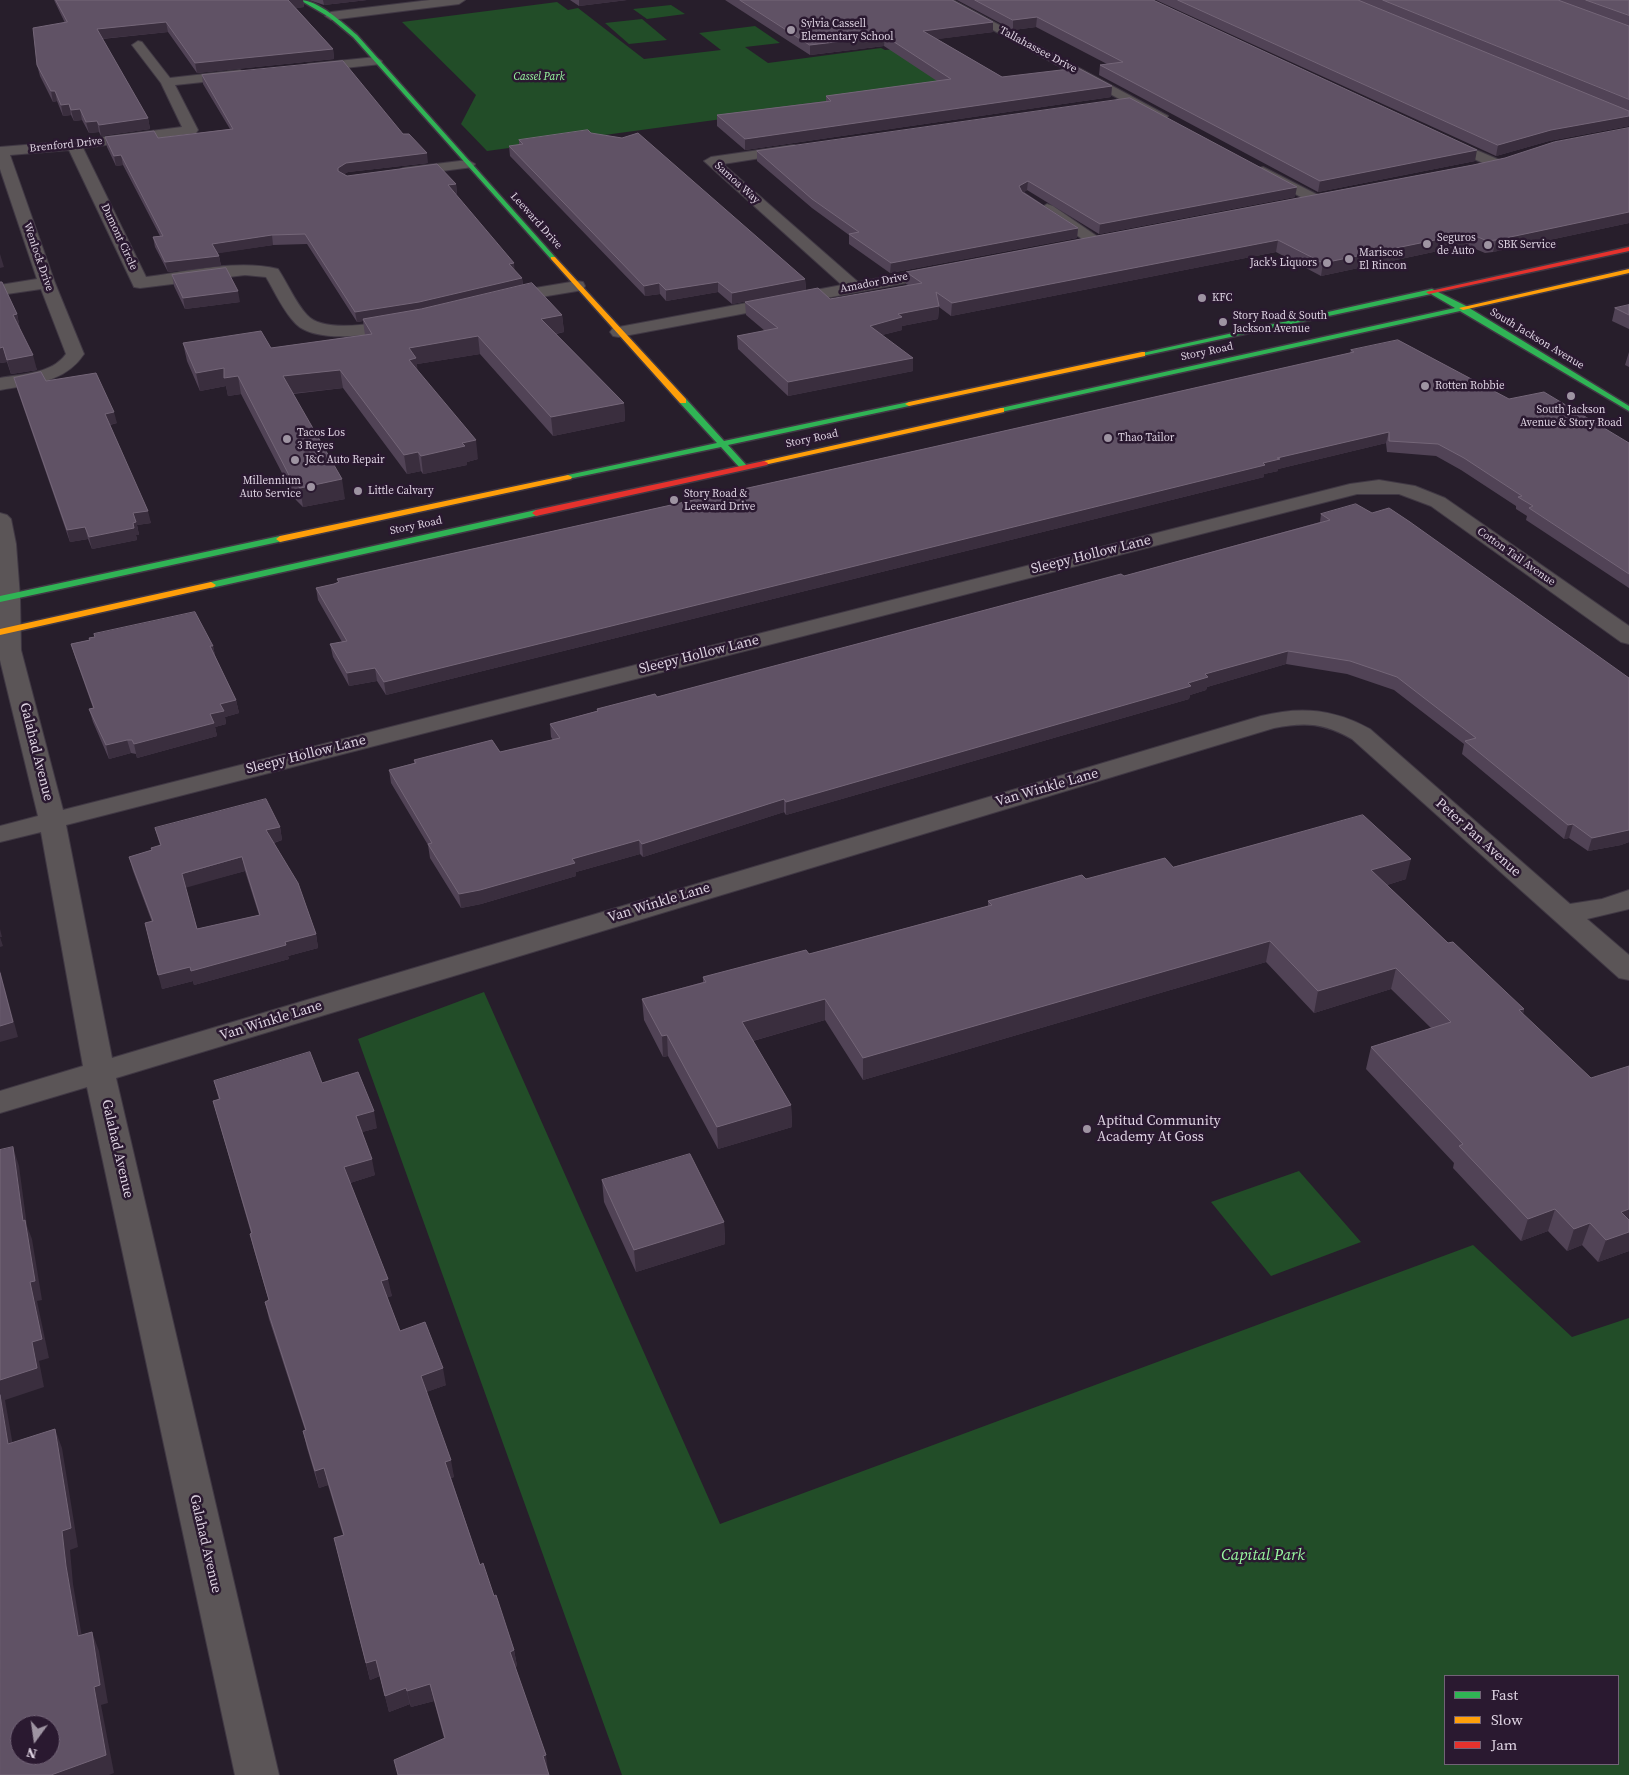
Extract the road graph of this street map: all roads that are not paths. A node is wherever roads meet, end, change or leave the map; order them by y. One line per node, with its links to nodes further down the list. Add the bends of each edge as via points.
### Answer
1 (302, 0): 4 (main road, Leeward Drive)
2 (459, 0): 4 (street)
3 (944, 0): 10 (street, Tallahassee Drive)
4 (331, 16): 6 (main road, Leeward Drive, via 355,36)
5 (138, 45): 9 (street)
6 (376, 61): 7 (street); 18 (main road, Leeward Drive)
7 (299, 69)
8 (252, 73): 9 (street)
9 (167, 82): 14 (street, Brenford Drive, via 191,130)
10 (1132, 100): 11 (street); 12 (street, Tallahassee Drive)
11 (1111, 103)
12 (1175, 123)
13 (1425, 132): 20 (street)
14 (74, 145): 16 (street, Brenford Drive); 40 (street, Dumont Circle, via 140,283 259,271 272,273 303,322 323,329 345,331)
15 (809, 147): 35 (street, Samoa Way, via 711,161)
16 (0, 151): 33 (street, Wenlock Drive)
17 (1514, 158): 20 (street)
18 (468, 164): 22 (street); 34 (main road, Leeward Drive)
19 (1251, 164): 24 (street)
20 (1497, 164): 21 (street)
21 (1470, 170)
22 (388, 174)
23 (1336, 196): 24 (street)
24 (1317, 200): 26 (street)
25 (1035, 202): 28 (street)
26 (1295, 204)
27 (1115, 238): 28 (street)
28 (1096, 241): 29 (street)
29 (1076, 245)
30 (1629, 249): 37 (main road, Story Road)
31 (960, 267): 35 (street, Amador Drive)
32 (1629, 272): 39 (main road, Story Road)
33 (47, 283): 36 (street); 42 (street, Wenlock Drive, via 75,354 71,362 55,372)
34 (577, 286): 38 (street); 41 (main road, Leeward Drive)
35 (854, 287): 41 (street, Amador Drive)
36 (0, 290)
37 (1432, 291): 39 (main road, South Jackson Avenue); 44 (main road, Story Road)
38 (489, 302)
39 (1462, 309): 43 (main road, South Jackson Avenue); 45 (main road, Story Road)
40 (416, 322)
41 (619, 332): 44 (main road, Leeward Drive)
42 (0, 384)
43 (1629, 408)
44 (722, 444): 45 (main road, Leeward Drive); 48 (main road, Story Road)
45 (744, 467): 49 (main road, Story Road)
46 (1399, 486): 50 (street, Cotton Tail Avenue, via 1438,502); 52 (street, Sleepy Hollow Lane, via 1347,490)
47 (0, 519): 48 (street, Galahad Avenue, via 5,544)
48 (5, 598): 49 (street, Galahad Avenue)
49 (5, 630): 52 (street, Galahad Avenue)
50 (1629, 637)
51 (1320, 716): 55 (street, Peter Pan Avenue, via 1342,722 1361,734); 57 (street, Van Winkle Lane, via 1270,721)
52 (52, 820): 53 (street, Sleepy Hollow Lane); 57 (street, Galahad Avenue)
53 (0, 834)
54 (1629, 899): 55 (street, via 1607,907)
55 (1564, 914): 56 (street, Peter Pan Avenue)
56 (1629, 972)
57 (99, 1072): 58 (street, Van Winkle Lane); 59 (street, Galahad Avenue)
58 (0, 1102)
59 (257, 1775)

